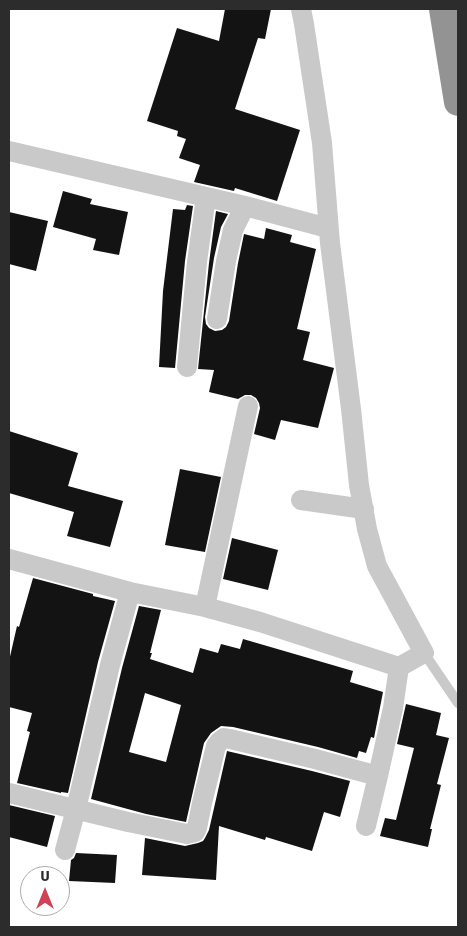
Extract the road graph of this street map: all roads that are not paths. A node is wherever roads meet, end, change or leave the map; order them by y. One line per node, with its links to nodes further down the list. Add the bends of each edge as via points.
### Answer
1 (301, 9): 7 (street, via 322,143)
2 (444, 9): 3 (highway)
3 (458, 102)
4 (9, 151): 5 (street)
5 (206, 197): 6 (street); 9 (street)
6 (245, 206): 7 (street); 8 (street, via 233,230)
7 (328, 228): 12 (street)
8 (217, 319)
9 (187, 367)
10 (248, 406): 15 (street)
11 (301, 500): 12 (street)
12 (364, 509): 16 (street, via 377,566)
13 (10, 563): 14 (street)
14 (130, 592): 15 (street); 21 (street)
15 (205, 607): 17 (street)
16 (424, 653): 17 (street); 18 (lane)
17 (399, 667): 19 (street)
18 (458, 703)
19 (378, 776): 21 (street, via 224,738 216,746 194,832 187,834); 22 (street)
20 (9, 793): 21 (street)
21 (76, 809): 23 (street)
22 (366, 826)
23 (64, 850)

